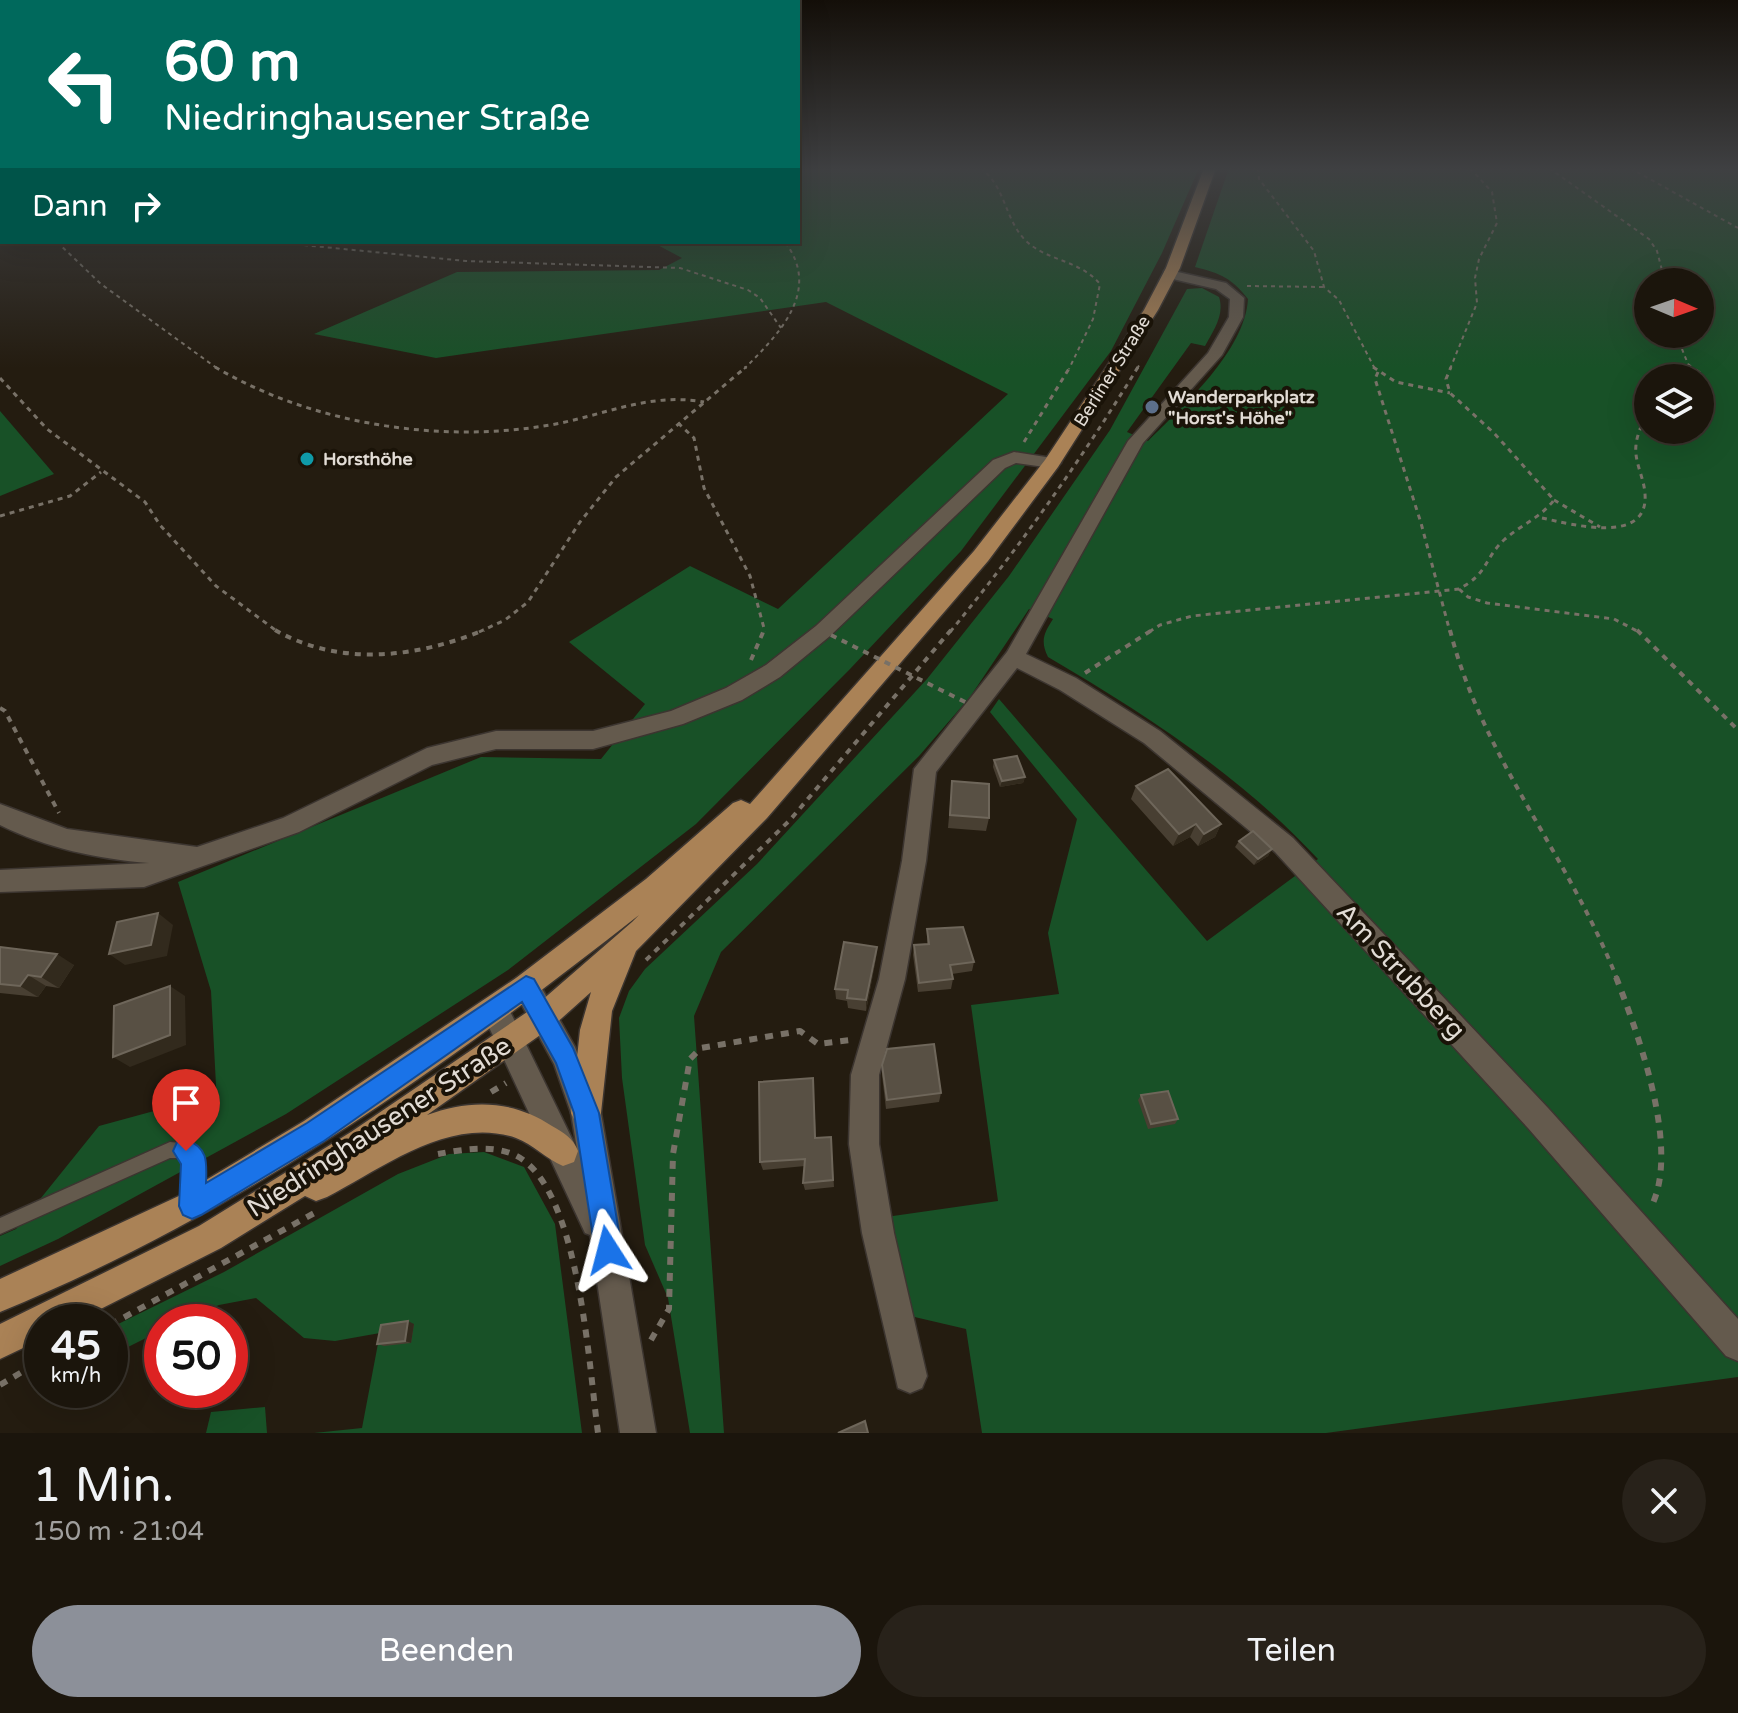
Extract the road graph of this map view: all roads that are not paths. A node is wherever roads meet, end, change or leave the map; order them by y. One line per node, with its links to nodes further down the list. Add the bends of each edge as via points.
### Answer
1 (1184, 235): 2 (main road, Berliner Straße)
2 (1169, 274): 3 (main road, Berliner Straße, via 1112,374); 5 (street, via 1229,290 1237,298 1236,317 1214,355 1136,441)
3 (1052, 463): 4 (main road, Berliner Straße); 8 (street, via 1014,457 999,464 823,631 734,694 675,718 593,740 496,740 427,757 291,825)
4 (981, 556): 6 (main road, Niedringhausener Straße)
5 (1014, 657): 23 (street, Am Strubberg, via 1152,737 1284,845); 24 (street, via 925,769 892,979 865,1075 864,1144)
6 (814, 745): 10 (main road, Niedringhausener Straße, via 759,811); 11 (main road, Niedringhausener Straße, via 655,887)
7 (0, 814): 8 (street, via 20,825 127,853)
8 (206, 856): 9 (street, via 144,876)
9 (0, 881)
10 (641, 930): 13 (main road, Niedringhausener Straße); 15 (main road, via 615,967 592,1029)
11 (526, 987): 12 (main road, Niedringhausener Straße); 13 (street)
12 (495, 1010): 14 (street); 17 (main road, Niedringhausener Straße, via 315,1132)
13 (543, 1017): 14 (main road, Niedringhausener Straße); 15 (street)
14 (511, 1040): 16 (street); 19 (main road, Niedringhausener Straße, via 386,1127)
15 (586, 1113): 20 (street)
16 (563, 1151): 19 (main road, via 517,1123 467,1120 424,1130); 20 (street)
17 (192, 1206): 18 (lane, via 194,1158 186,1151 170,1150); 21 (main road, Niedringhausener Straße)
18 (0, 1226)
19 (210, 1237): 22 (main road, Niedringhausener Straße)
20 (608, 1250): 25 (street)
21 (0, 1296)
22 (0, 1342)
23 (1738, 1344)
24 (910, 1376)
25 (638, 1433)

